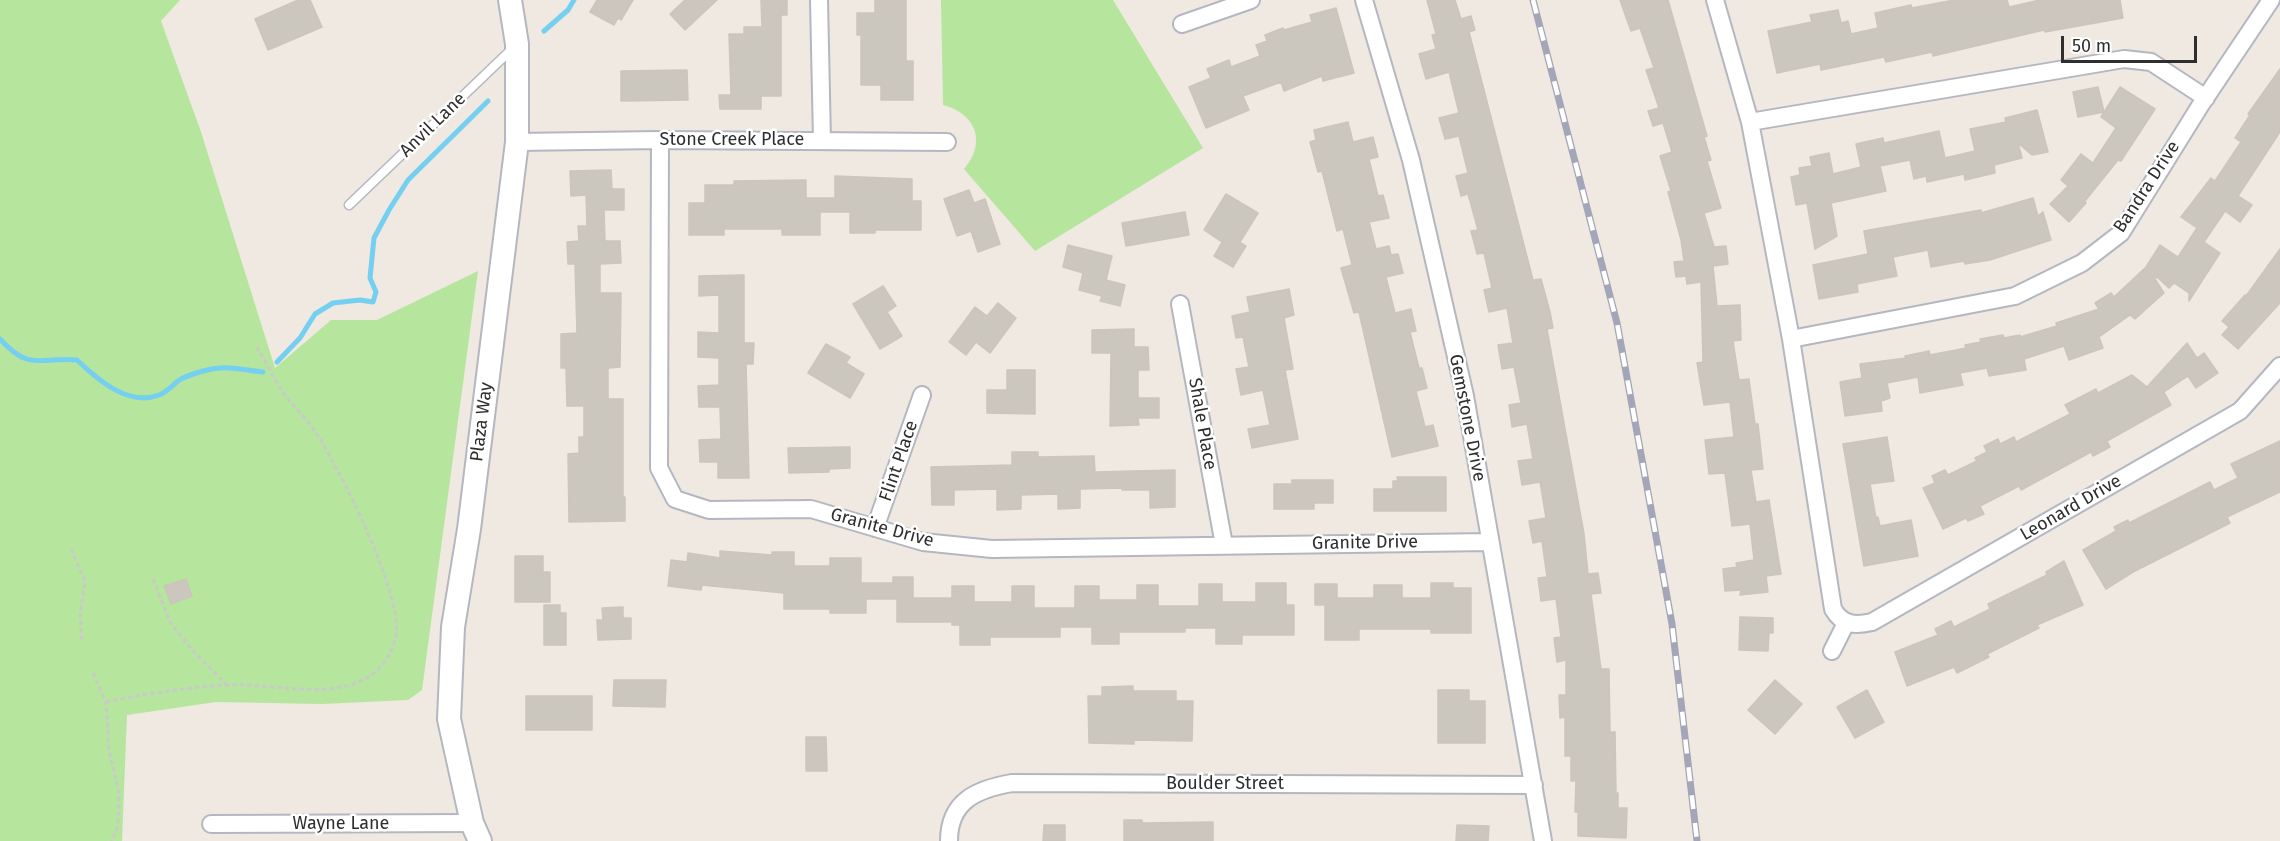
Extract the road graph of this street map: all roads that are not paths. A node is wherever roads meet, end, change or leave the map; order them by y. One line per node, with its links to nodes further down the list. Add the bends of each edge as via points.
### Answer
1 (510, 0): 8 (main road, Plaza Way)
2 (819, 0): 12 (street)
3 (1251, 0): 7 (street)
4 (1364, 0): 21 (street, Gemstone Drive, via 1411,160 1465,396)
5 (1714, 0): 10 (street)
6 (2271, 0): 9 (street, Bandra Drive)
7 (1182, 24)
8 (517, 44): 13 (main road, Plaza Way); 15 (lane, Anvil Lane)
9 (2206, 98): 10 (street, via 2151,62 2124,59); 17 (street, Bandra Drive, via 2121,233 2082,263 2014,296)
10 (1750, 122): 17 (street)
11 (660, 140): 12 (street, Stone Creek Place); 13 (street, Stone Creek Place); 20 (street, Granite Drive, via 658,468 675,500 709,510 811,509)
12 (822, 141): 14 (street, Stone Creek Place)
13 (517, 142): 27 (main road, Plaza Way, via 469,529 453,627 449,719)
14 (947, 142)
15 (349, 205)
16 (1180, 304): 22 (street, Shale Place)
17 (1791, 339): 23 (street, via 1833,609)
18 (2280, 366): 23 (street, Leonard Drive, via 2240,411 1872,622)
19 (922, 395): 20 (street, Flint Place)
20 (875, 528): 22 (street, Granite Drive, via 923,542 992,549)
21 (1490, 542): 22 (street, Granite Drive); 25 (street, Gemstone Drive)
22 (1224, 545)
23 (1846, 623): 24 (street)
24 (1832, 651)
25 (1534, 785): 28 (street, Boulder Street, via 1012,783 987,787 970,795 949,828); 29 (street, Gemstone Drive)
26 (211, 824): 27 (street, Wayne Lane)
27 (476, 832)
28 (950, 841)
29 (1543, 841)

